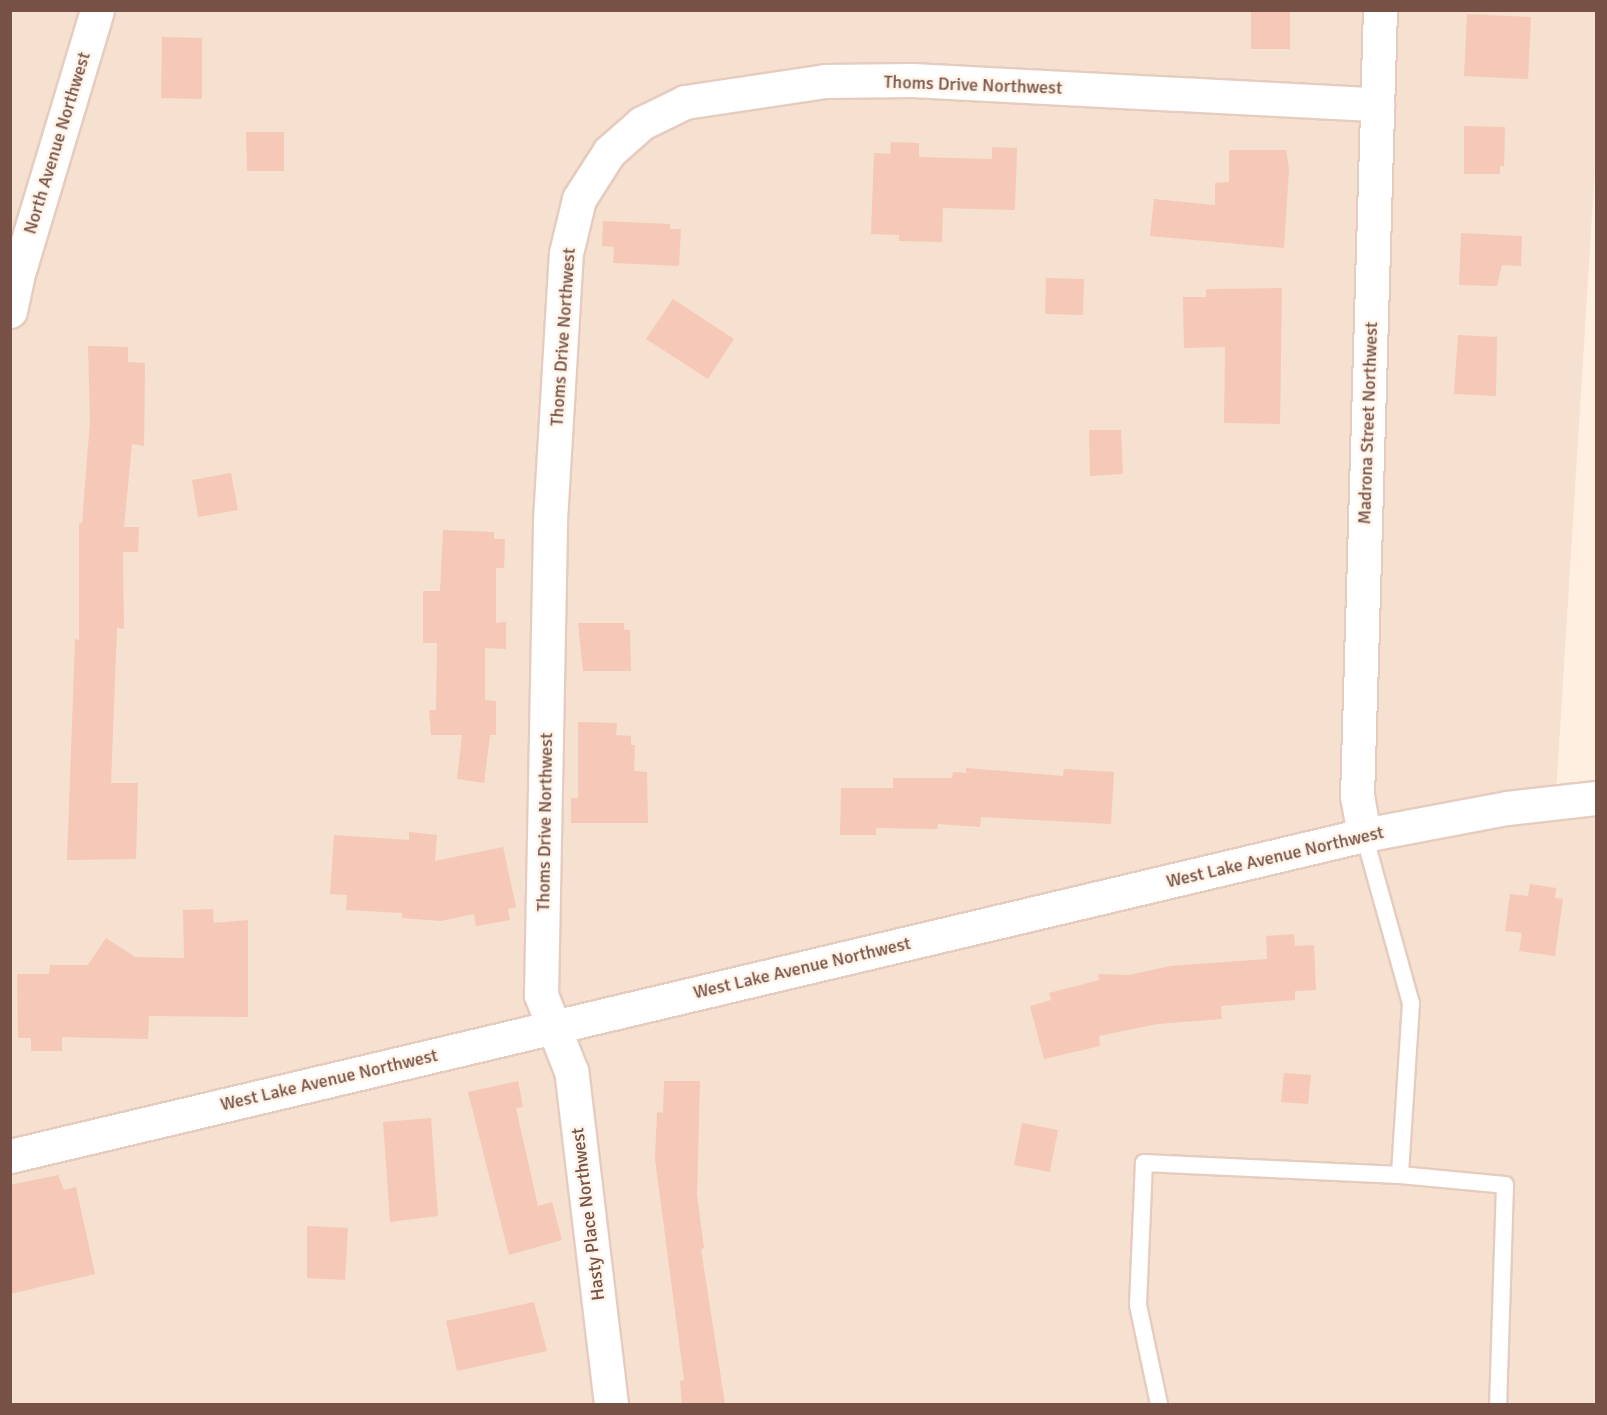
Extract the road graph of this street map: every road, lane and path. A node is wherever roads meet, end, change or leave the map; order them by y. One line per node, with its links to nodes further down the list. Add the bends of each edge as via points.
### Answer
1 (97, 10): 4 (street, North Avenue Northwest)
2 (1380, 10): 3 (street, Madrona Street Northwest)
3 (1377, 104): 6 (street, Madrona Street Northwest, via 1357,797); 7 (street, Thoms Drive Northwest, via 912,80 825,81 685,102 642,123 609,152 579,200 566,265 550,520 541,995)
4 (10, 311)
5 (1596, 798): 6 (street, West Lake Avenue Northwest, via 1507,808)
6 (1364, 836): 7 (street, West Lake Avenue Northwest); 9 (lane, via 1411,1004)
7 (553, 1027): 8 (street, West Lake Avenue Northwest); 10 (street, Hasty Place Northwest, via 571,1071)
8 (10, 1156)
9 (1400, 1175): 11 (lane, via 1144,1163 1138,1305); 12 (lane, via 1505,1185)
10 (611, 1404)
11 (1159, 1404)
12 (1498, 1404)

